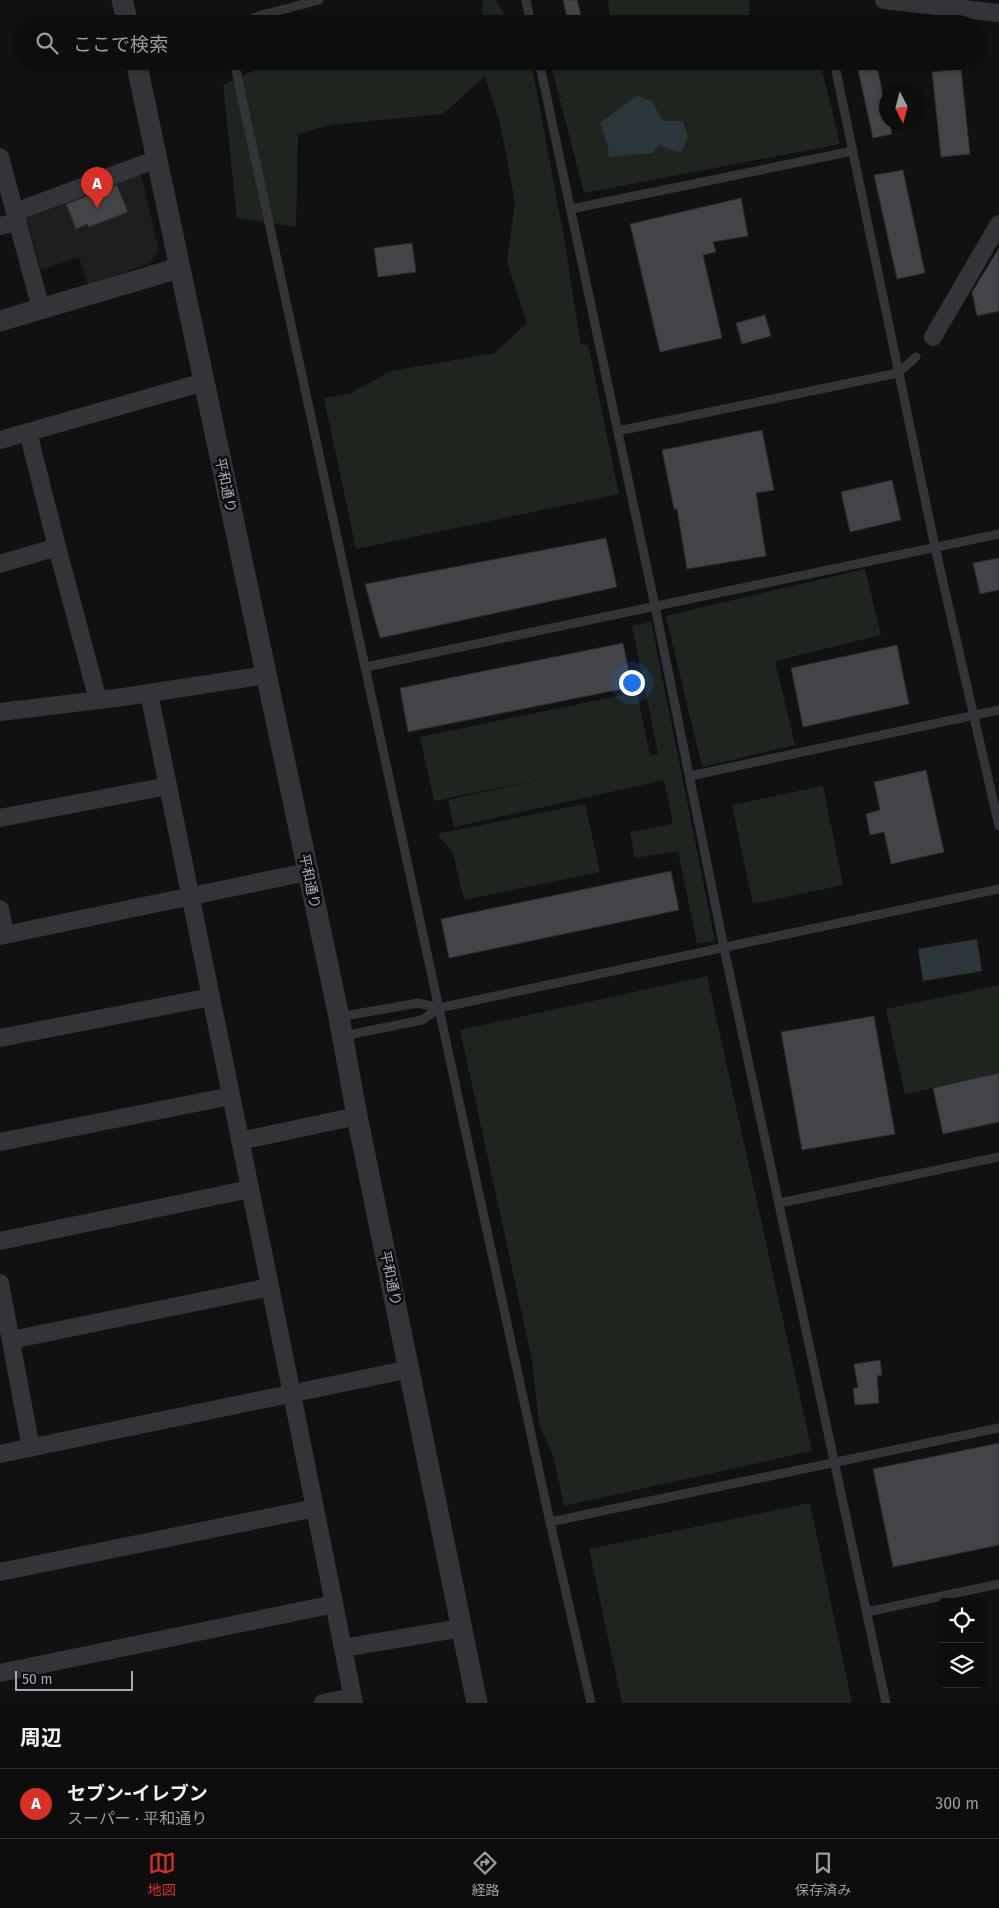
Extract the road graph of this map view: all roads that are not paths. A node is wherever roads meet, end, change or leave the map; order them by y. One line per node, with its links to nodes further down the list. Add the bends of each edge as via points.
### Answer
1 (122, 0): 6 (street)
2 (319, 0): 7 (lane)
3 (526, 0): 8 (lane)
4 (884, 0): 5 (street)
5 (999, 13)
6 (126, 15)
7 (262, 15)
8 (529, 15)
9 (138, 70): 15 (street, 平和通り)
10 (236, 70): 35 (lane)
11 (541, 70): 16 (lane)
12 (836, 70): 13 (lane)
13 (853, 151): 16 (lane); 25 (lane)
14 (0, 157): 17 (street)
15 (157, 159): 17 (street); 20 (street, 平和通り)
16 (571, 209): 27 (lane)
17 (17, 217): 19 (street); 21 (street)
18 (999, 224): 23 (street)
19 (0, 226)
20 (179, 268): 21 (street); 26 (street, 平和通り)
21 (41, 309): 22 (street)
22 (0, 321)
23 (932, 337)
24 (916, 357): 25 (lane)
25 (898, 373): 27 (lane); 32 (lane)
26 (204, 382): 28 (street); 36 (street, 平和通り)
27 (618, 431): 34 (lane)
28 (28, 432): 29 (street); 31 (street)
29 (0, 440)
30 (999, 534): 32 (lane)
31 (57, 547): 33 (street); 38 (street)
32 (936, 547): 34 (lane); 41 (lane)
33 (0, 564)
34 (655, 606): 35 (lane); 42 (lane)
35 (366, 667): 53 (lane)
36 (267, 675): 37 (street); 46 (street, 平和通り)
37 (149, 693): 38 (street); 43 (street)
38 (98, 700): 40 (street)
39 (999, 710): 41 (lane)
40 (0, 712)
41 (975, 715): 42 (lane); 45 (lane)
42 (690, 776): 51 (lane)
43 (168, 786): 44 (street); 48 (street)
44 (0, 818)
45 (999, 826)
46 (308, 872): 48 (street); 54 (street, 平和通り)
47 (999, 889): 51 (lane)
48 (190, 897): 50 (street); 52 (street)
49 (0, 909): 50 (street)
50 (2, 936)
51 (724, 948): 53 (lane); 62 (lane)
52 (211, 997): 55 (street); 56 (street)
53 (439, 1008): 54 (lane, via 418,1003); 54 (lane, via 422,1020); 74 (lane)
54 (341, 1026): 57 (street, 平和通り)
55 (0, 1038)
56 (231, 1096): 58 (street); 59 (street)
57 (357, 1116): 58 (street); 67 (street, 平和通り)
58 (240, 1141): 61 (street)
59 (0, 1142)
60 (999, 1157): 62 (lane)
61 (250, 1189): 63 (street); 65 (street)
62 (780, 1203): 72 (lane)
63 (0, 1241)
64 (0, 1283): 66 (street)
65 (270, 1287): 66 (street); 68 (street)
66 (11, 1340): 70 (street)
67 (410, 1369): 68 (street); 79 (street, 平和通り)
68 (292, 1394): 70 (street); 73 (street)
69 (999, 1428): 72 (lane)
70 (31, 1448): 71 (street)
71 (0, 1454)
72 (836, 1461): 74 (lane); 78 (lane)
73 (315, 1508): 75 (street); 77 (street)
74 (550, 1522): 85 (lane)
75 (0, 1572)
76 (999, 1584): 78 (lane)
77 (334, 1604): 80 (street); 81 (street)
78 (867, 1612): 86 (lane)
79 (462, 1628): 80 (street); 84 (street, 平和通り)
80 (343, 1648): 82 (street)
81 (0, 1673)
82 (353, 1700): 83 (street)
83 (323, 1703)
84 (477, 1703)
85 (591, 1703)
86 (886, 1703)

